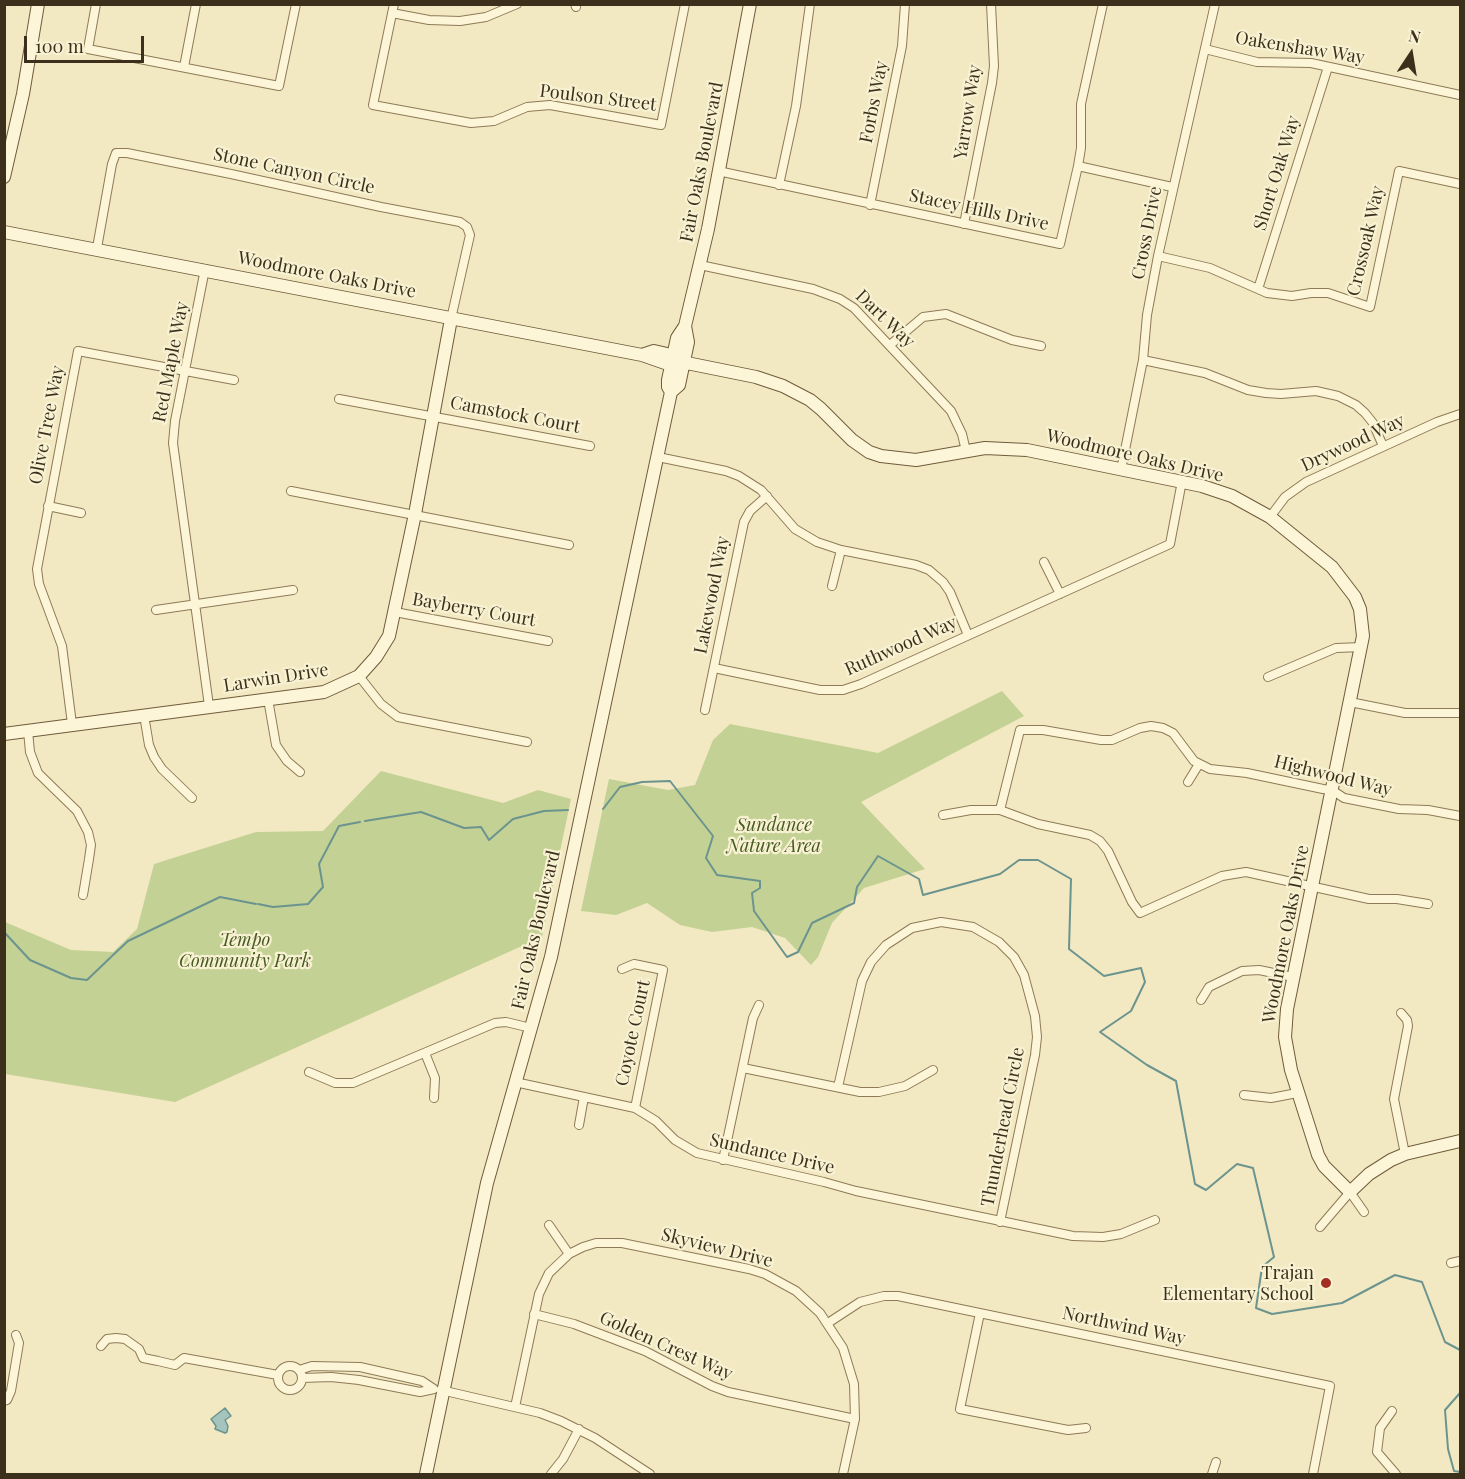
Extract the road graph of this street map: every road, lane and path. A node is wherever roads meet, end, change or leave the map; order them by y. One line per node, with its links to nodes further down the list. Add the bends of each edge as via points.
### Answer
1 (38, 4): 20 (street)
2 (96, 4): 15 (street, via 88,49)
3 (196, 4): 15 (street)
4 (296, 4): 15 (street, via 279,86)
5 (517, 4): 13 (street, via 486,17 460,21 429,20)
6 (685, 4): 13 (street, Poulson Street, via 662,125 550,105 527,107 494,121 471,123 373,105)
7 (750, 4): 19 (street, Fair Oaks Boulevard)
8 (810, 4): 21 (street, via 796,106)
9 (905, 4): 24 (street, Forbs Way, via 902,46)
10 (991, 4): 25 (street, Yarrow Way, via 992,83)
11 (1102, 4): 18 (street, via 1081,104)
12 (1215, 4): 14 (street, Cross Drive)
13 (393, 9)
14 (1205, 49): 16 (street, Oakenshaw Way, via 1257,62); 23 (street, Cross Drive)
15 (184, 67)
16 (1328, 67): 17 (street, Oakenshaw Way); 31 (street, Short Oak Way)
17 (1461, 95)
18 (1078, 166): 23 (street); 25 (street, Stacey Hills Drive, via 1060,244)
19 (718, 171): 21 (street, Stacey Hills Drive); 29 (street, Fair Oaks Boulevard)
20 (4, 177)
21 (779, 184): 24 (street, Stacey Hills Drive)
22 (1461, 184): 31 (street, Crossoak Way, via 1400,171 1370,307 1328,293 1292,296)
23 (1172, 187): 28 (street, Cross Drive)
24 (870, 204): 25 (street, Stacey Hills Drive)
25 (964, 224)
26 (4, 232): 27 (street, Woodmore Oaks Drive)
27 (97, 248): 30 (street, Woodmore Oaks Drive); 32 (street, Stone Canyon Circle, via 112,164 116,153 127,153 460,222 470,235)
28 (1158, 256): 31 (street, Crossoak Way, via 1210,268); 35 (street, Cross Drive)
29 (700, 265): 33 (street, Dart Way, via 827,293 854,309); 36 (street, Fair Oaks Boulevard, via 685,326 688,342)
30 (205, 269): 32 (street, Woodmore Oaks Drive); 37 (street, Red Maple Way)
31 (1258, 289)
32 (451, 319): 36 (street, Woodmore Oaks Drive, via 642,355 665,363); 41 (street, Larwin Drive)
33 (890, 345): 34 (street, via 923,317 946,314 1012,340); 44 (street, Dart Way, via 951,411)
34 (1041, 346)
35 (1143, 360): 43 (street, via 1205,373 1248,390 1292,394 1316,391 1338,396 1365,413); 46 (street, Cross Drive)
36 (678, 362): 44 (street, Woodmore Oaks Drive, via 756,377 797,392 852,440 881,456 916,460); 45 (street, Fair Oaks Boulevard, via 679,385 671,392)
37 (186, 371): 38 (street); 50 (street, Olive Tree Way, via 78,351); 60 (street, Red Maple Way, via 173,443)
38 (234, 380)
39 (339, 399): 41 (street, Camstock Court)
40 (1461, 414): 43 (street, Drywood Way)
41 (434, 417): 42 (street, Camstock Court); 52 (street, Larwin Drive)
42 (590, 446)
43 (1383, 446): 53 (street, Drywood Way, via 1306,482 1285,497)
44 (966, 451): 46 (street, Woodmore Oaks Drive, via 1027,450)
45 (658, 457): 49 (street, via 739,476); 95 (street, Fair Oaks Boulevard, via 551,957)
46 (1121, 470): 47 (street, Woodmore Oaks Drive)
47 (1182, 481): 53 (street, Woodmore Oaks Drive, via 1232,496); 59 (street, Ruthwood Way, via 1170,544)
48 (291, 491): 52 (street)
49 (767, 496): 55 (street, via 805,536); 66 (street, Lakewood Way, via 744,522)
50 (48, 506): 51 (street, Olive Tree Way); 75 (street, Olive Tree Way, via 38,578 62,646)
51 (81, 513)
52 (415, 514): 54 (street); 62 (street, Larwin Drive)
53 (1270, 517): 65 (street, Woodmore Oaks Drive, via 1332,567 1352,591 1363,622)
54 (569, 545)
55 (841, 550): 57 (street); 63 (street, via 929,570 950,592)
56 (1044, 562): 59 (street)
57 (832, 586)
58 (293, 590): 60 (street)
59 (1060, 594): 63 (street, Ruthwood Way)
60 (195, 603): 61 (street); 71 (street, Red Maple Way)
61 (156, 609)
62 (395, 612): 64 (street, Bayberry Court); 67 (street, Larwin Drive, via 389,636)
63 (968, 635): 66 (street, Ruthwood Way, via 843,690 820,690)
64 (548, 641)
65 (1362, 647): 68 (street, via 1336,648); 70 (street, Woodmore Oaks Drive)
66 (714, 668): 72 (street, Lakewood Way)
67 (359, 676): 69 (street, Larwin Drive, via 324,692); 78 (street, via 381,704 398,717)
68 (1268, 677)
69 (268, 699): 71 (street, Larwin Drive); 80 (street, via 276,745)
70 (1350, 702): 73 (street, via 1405,714); 82 (street, Woodmore Oaks Drive)
71 (209, 706): 74 (street, Larwin Drive)
72 (705, 710)
73 (1461, 713)
74 (144, 715): 75 (street, Larwin Drive); 83 (street, via 154,757)
75 (72, 724): 76 (street, Larwin Drive)
76 (28, 731): 77 (street, Larwin Drive); 88 (street, via 38,773 76,811 88,832 91,845)
77 (4, 734)
78 (527, 742)
79 (1199, 764): 81 (street); 82 (street, Highwood Way); 84 (street, via 1178,737 1157,727 1101,740 1020,730)
80 (300, 772)
81 (1188, 782)
82 (1332, 790): 86 (street, Highwood Way, via 1344,798); 87 (street, Woodmore Oaks Drive)
83 (192, 798)
84 (1000, 810): 85 (street); 87 (street, via 1100,841 1140,913 1233,873 1254,872)
85 (943, 815)
86 (1461, 816)
87 (1312, 886): 89 (street, via 1374,900 1397,898); 91 (street, Woodmore Oaks Drive)
88 (82, 895)
89 (1428, 904)
90 (622, 969): 106 (street, Coyote Court, via 634,964 663,970)
91 (1293, 977): 92 (street, via 1260,970 1242,971 1209,987); 102 (street, Woodmore Oaks Drive, via 1285,1037)
92 (1201, 1000)
93 (759, 1005): 97 (street)
94 (1401, 1013): 109 (street, via 1408,1026 1394,1100)
95 (531, 1028): 96 (street, via 495,1023); 100 (street, Fair Oaks Boulevard)
96 (425, 1053): 99 (street, via 353,1083 335,1083); 105 (street, via 435,1078)
97 (743, 1068): 101 (street); 110 (street)
98 (933, 1070): 101 (street, via 892,1090 860,1092)
99 (309, 1072)
100 (515, 1082): 104 (street, Sundance Drive); 131 (street, Fair Oaks Boulevard)
101 (838, 1088): 114 (street, Thunderhead Circle, via 862,981 871,962 886,945 912,928 941,922 973,927 999,942 1024,975 1037,1037)
102 (1297, 1093): 103 (street, via 1271,1098); 111 (street, Woodmore Oaks Drive, via 1318,1155)
103 (1244, 1095)
104 (584, 1097): 106 (street, Sundance Drive); 107 (street)
105 (434, 1098)
106 (635, 1108): 110 (street, Sundance Drive, via 686,1148)
107 (579, 1125)
108 (1461, 1140): 109 (street)
109 (1405, 1154): 111 (street, via 1380,1166)
110 (723, 1160): 114 (street, Sundance Drive)
111 (1350, 1192): 112 (street); 116 (street)
112 (1364, 1212)
113 (1155, 1220): 114 (street, Sundance Drive, via 1120,1234 1088,1238)
114 (1000, 1222)
115 (549, 1225): 117 (street)
116 (1320, 1227)
117 (569, 1254): 121 (street, Skyview Drive, via 542,1284); 122 (street, Skyview Drive, via 596,1243 622,1243 749,1269 796,1291)
118 (1461, 1261): 119 (street)
119 (1451, 1263)
120 (980, 1312): 122 (street, Northwind Way, via 884,1296 860,1302); 136 (street, via 960,1409 1068,1430); 144 (street, Northwind Way, via 1330,1386)
121 (534, 1314): 133 (street, Skyview Drive); 135 (street, Golden Crest Way, via 574,1324 645,1351 728,1392)
122 (828, 1323): 135 (street, Skyview Drive, via 849,1365)
123 (16, 1335): 132 (street, via 19,1343 11,1391)
124 (100, 1346): 127 (street, via 107,1339 125,1339 139,1349 143,1358 176,1365 184,1358)
125 (360, 1367): 126 (street, via 312,1366); 128 (street); 129 (street)
126 (301, 1374): 127 (street, via 292,1366); 127 (street, via 296,1388 288,1389 279,1383); 129 (street)
127 (278, 1375)
128 (408, 1378): 130 (street); 131 (street)
129 (359, 1380): 130 (street)
130 (406, 1389): 131 (street)
131 (439, 1390): 133 (street); 139 (street, Fair Oaks Boulevard)
132 (4, 1401)
133 (514, 1407): 137 (street)
134 (1392, 1411): 145 (street, via 1380,1428 1377,1452)
135 (855, 1419): 142 (street, Skyview Drive)
136 (1086, 1428)
137 (579, 1429): 140 (street); 141 (street)
138 (1216, 1462): 143 (street)
139 (426, 1474)
140 (551, 1474)
141 (650, 1474)
142 (843, 1474)
143 (1212, 1474)
144 (1313, 1474)
145 (1396, 1474)

